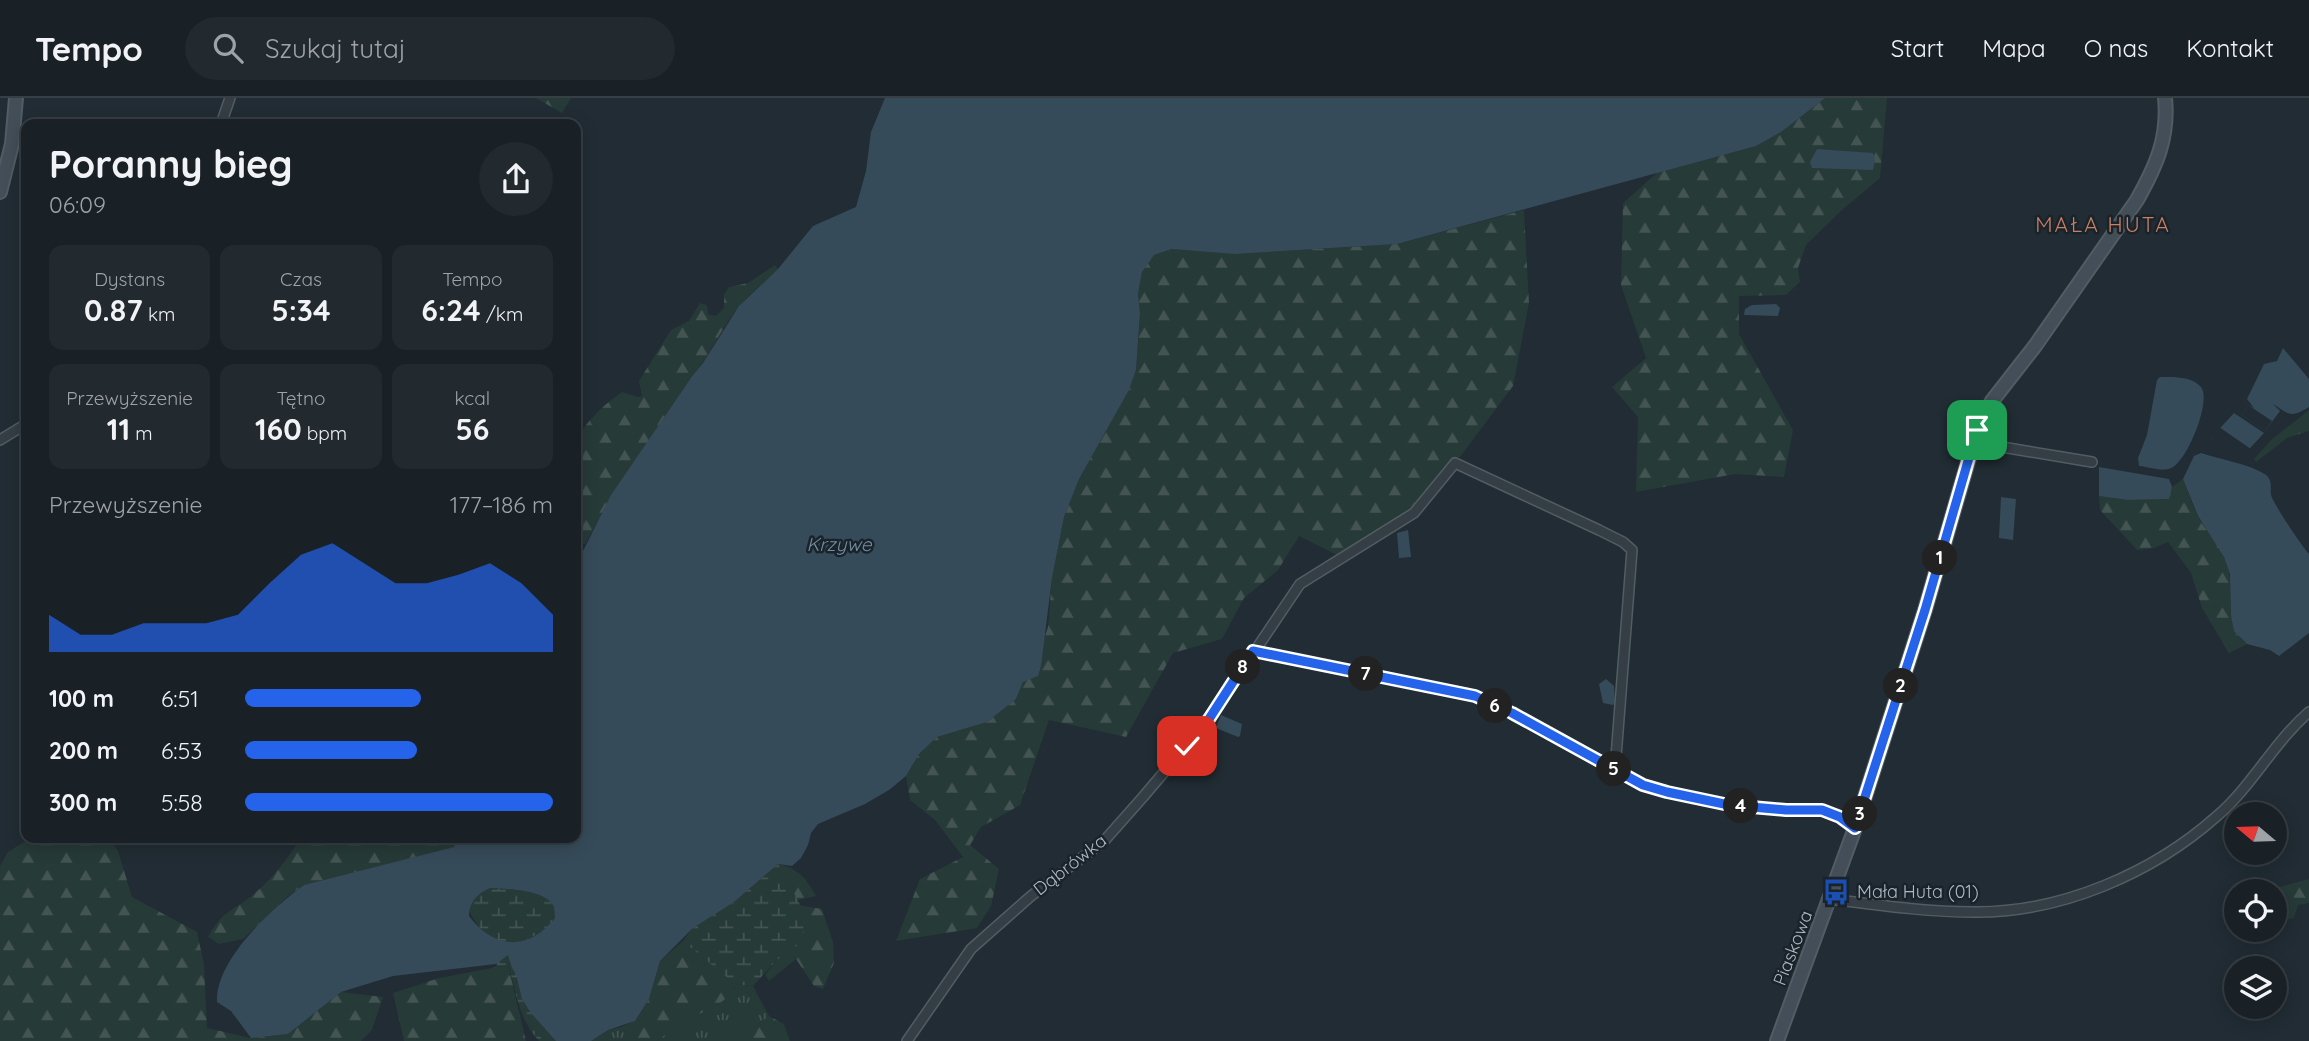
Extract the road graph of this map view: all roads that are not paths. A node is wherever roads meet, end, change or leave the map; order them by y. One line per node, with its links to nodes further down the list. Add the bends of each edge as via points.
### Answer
1 (16, 98): 5 (street, via 12,144)
2 (230, 98): 4 (street)
3 (2165, 98): 8 (street, Piaskowa, via 2164,139 2137,200 1992,401)
4 (223, 119)
5 (0, 192)
6 (21, 427): 7 (street)
7 (0, 440)
8 (1972, 442): 9 (street); 13 (street, Piaskowa, via 1925,610)
9 (2092, 461)
10 (1253, 651): 12 (street, via 1475,696); 12 (street, Dąbrówka, via 1300,584 1414,513 1455,463 1632,550); 15 (street, Dąbrówka, via 1209,719 1136,806 1104,841 971,949)
11 (2309, 712): 14 (street, via 2219,815 2147,866 2096,890 2007,910 1974,912)
12 (1615, 770): 13 (street, via 1643,785 1729,805 1822,810)
13 (1855, 828): 14 (street, Piaskowa)
14 (1830, 899): 16 (street, Piaskowa)
15 (907, 1041)
16 (1777, 1041)

